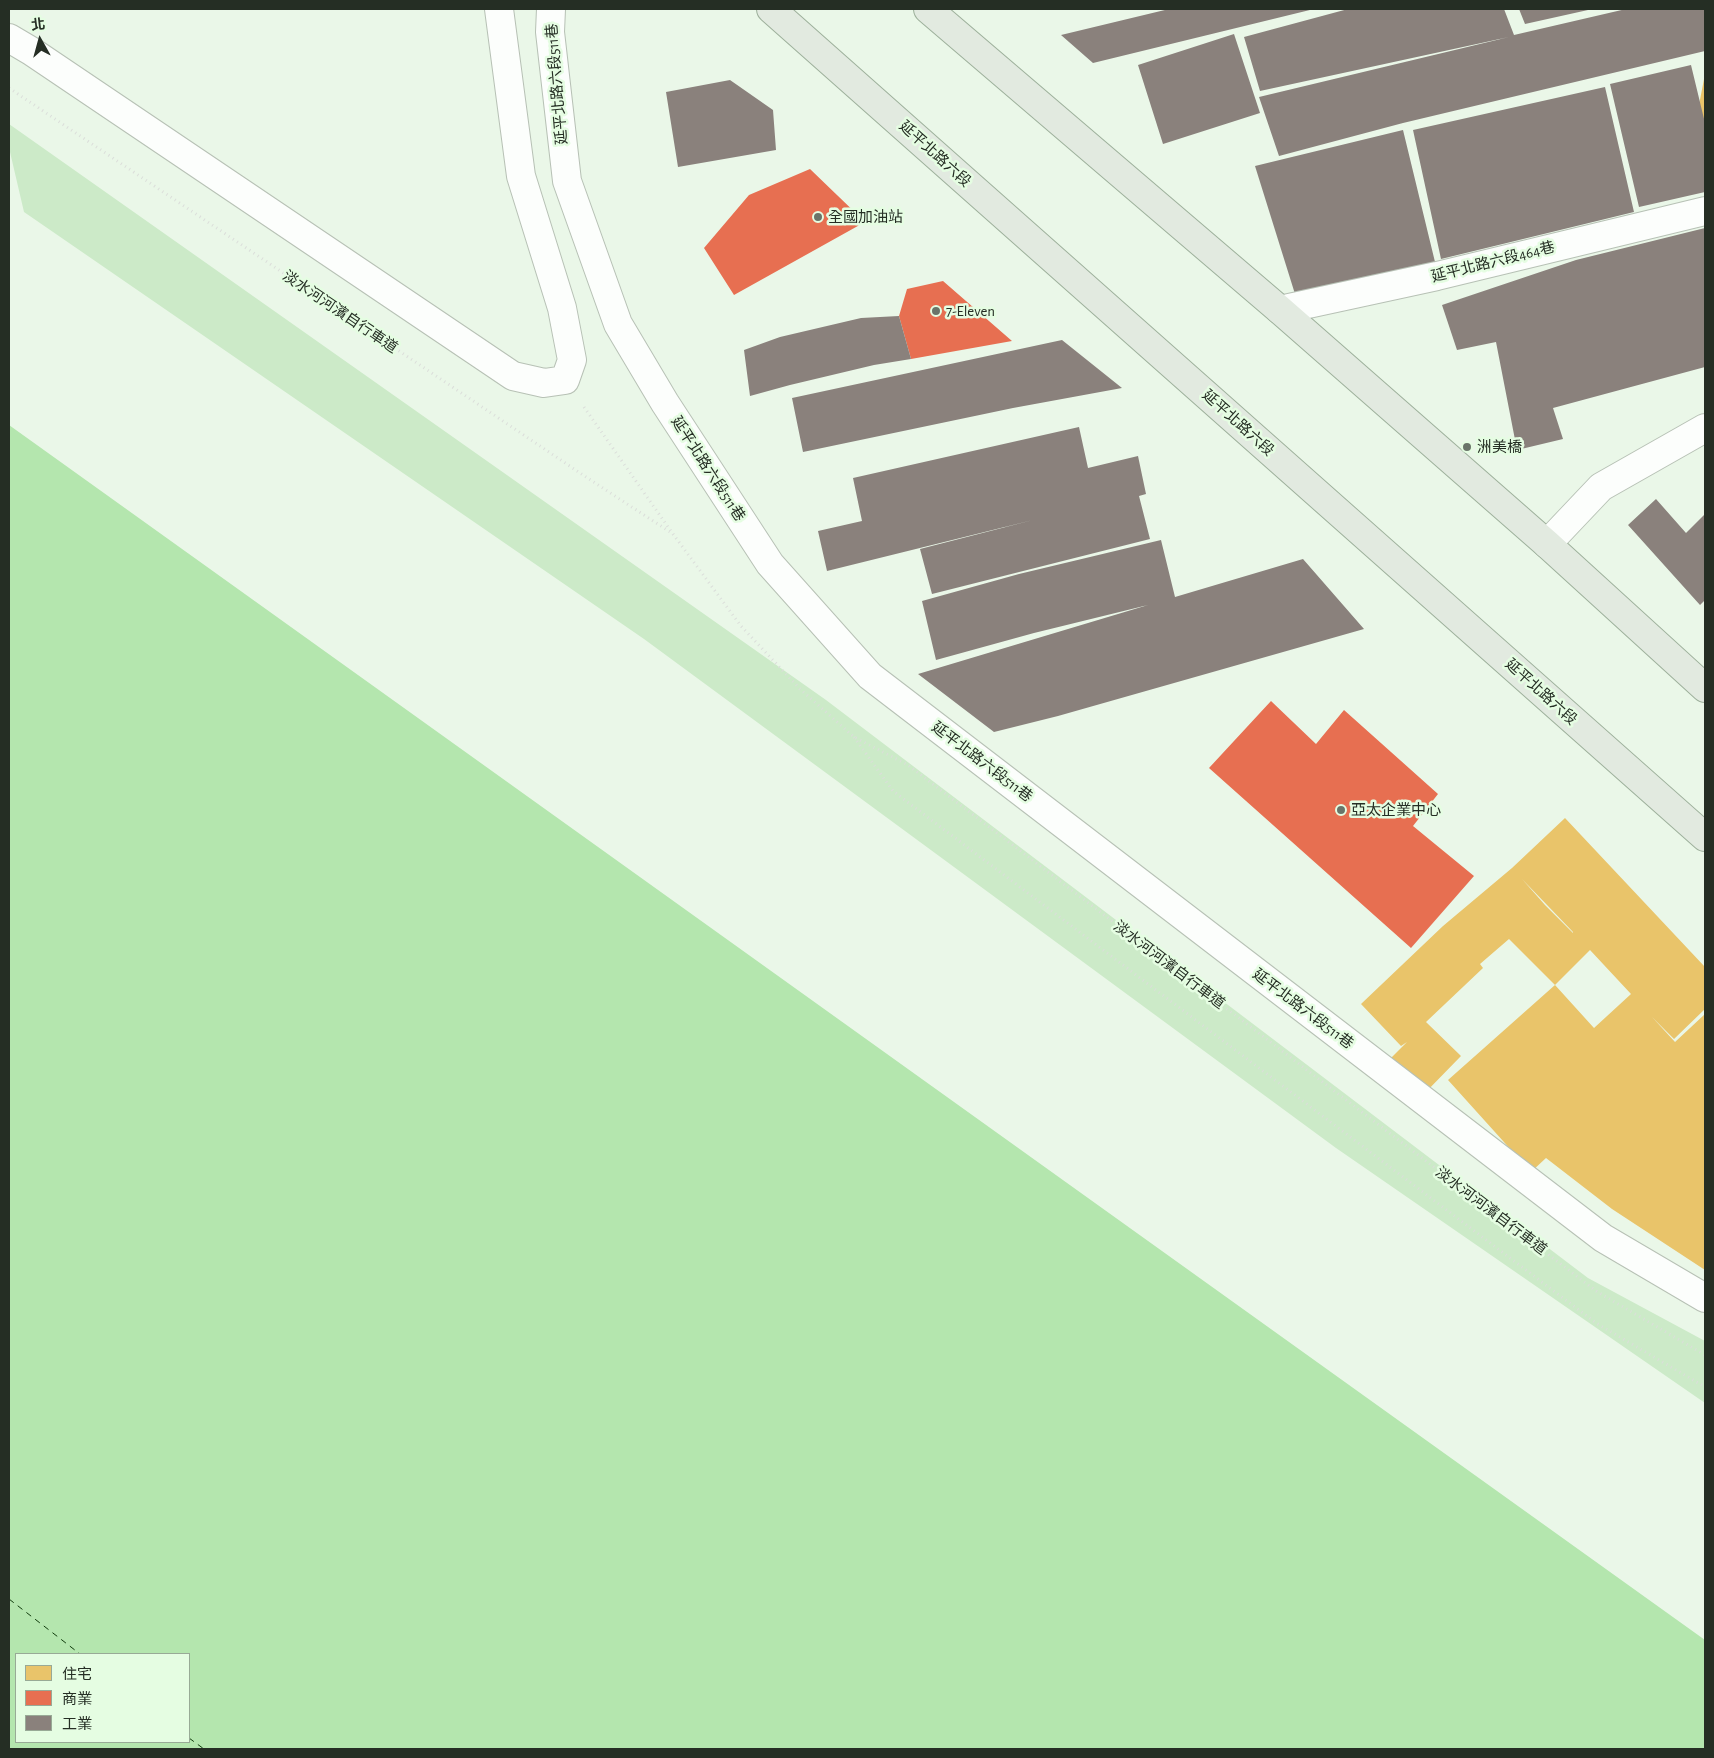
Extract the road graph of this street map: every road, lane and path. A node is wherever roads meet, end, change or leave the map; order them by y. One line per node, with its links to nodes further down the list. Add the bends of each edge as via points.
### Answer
1 (499, 9): 9 (street, via 521,176 562,308 572,360)
2 (551, 9): 16 (street, 延平北路六段511巷, via 550,32 567,181 618,324 665,403 770,564 870,676 1603,1238)
3 (771, 9): 15 (main road, 延平北路六段)
4 (928, 9): 8 (main road)
5 (9, 38): 9 (street, via 513,376 544,383)
6 (9, 88): 11 (path, 淡水河河濱自行車道)
7 (1705, 211): 8 (street, 延平北路六段464巷, via 1437,276)
8 (1280, 310): 12 (main road)
9 (565, 380): 11 (path, 淡水河河濱自行車道)
10 (1705, 428): 12 (street, via 1601,487)
11 (673, 534): 14 (path, 淡水河河濱自行車道, via 741,626 800,689)
12 (1547, 544): 13 (main road)
13 (1705, 688)
14 (854, 737): 17 (path, 淡水河河濱自行車道, via 908,765 1596,1291); 18 (path, via 894,791 1596,1323)
15 (1705, 838)
16 (1705, 1298)
17 (1705, 1355)
18 (1705, 1387)

